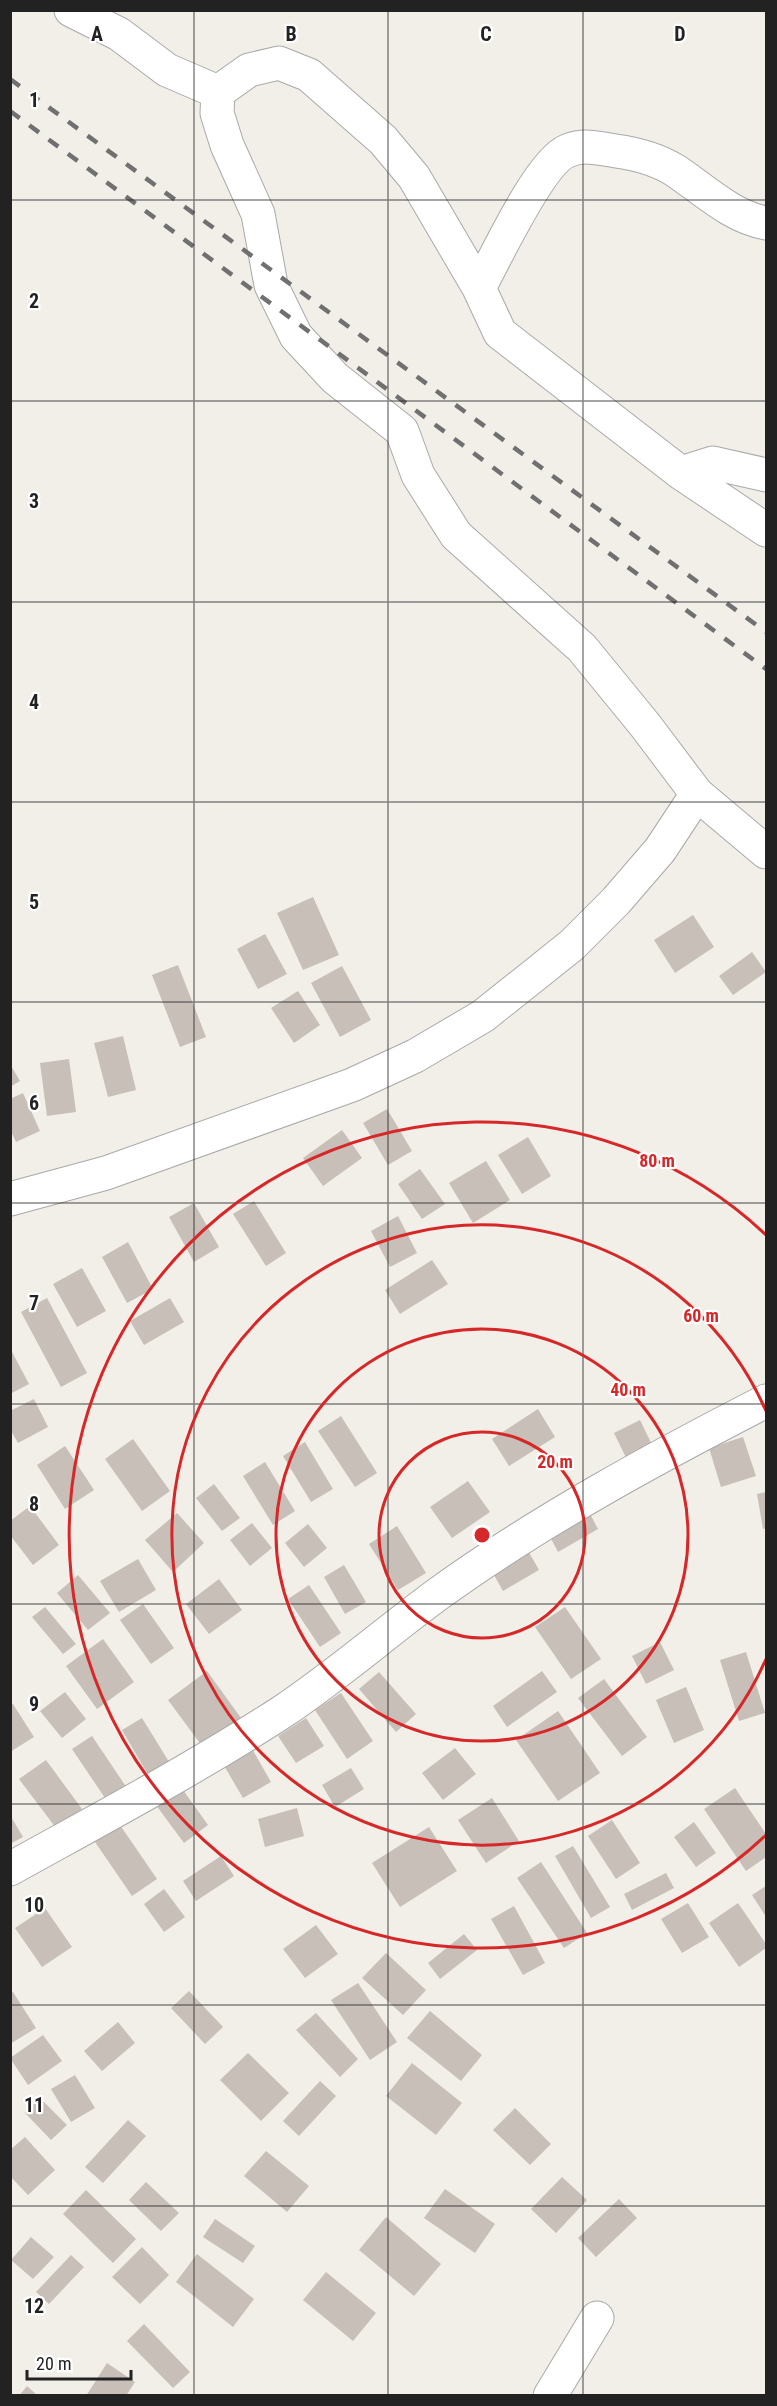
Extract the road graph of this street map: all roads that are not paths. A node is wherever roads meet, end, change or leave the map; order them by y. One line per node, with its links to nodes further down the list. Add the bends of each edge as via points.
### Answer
1 (71, 10): 2 (street, via 119,34 167,70)
2 (218, 92): 4 (street, via 249,70 279,63 309,75 383,140 414,177); 8 (street, via 217,113 258,214 271,285 296,336 335,378 402,431 418,475 456,535 582,648)
3 (766, 223): 4 (street, via 742,215 673,169 641,154 584,146 565,152 545,172)
4 (479, 288): 5 (street, via 500,333)
5 (681, 473): 6 (street, via 713,463); 7 (street)
6 (766, 475)
7 (766, 530)
8 (697, 794): 9 (street); 10 (street, via 660,850 572,945 483,1016 444,1039 352,1085 106,1173)
9 (766, 852)
10 (10, 1199)
11 (766, 1401): 12 (street, via 518,1540 438,1594 283,1711)
12 (10, 1869)
13 (597, 2318): 14 (street)
14 (550, 2396)

